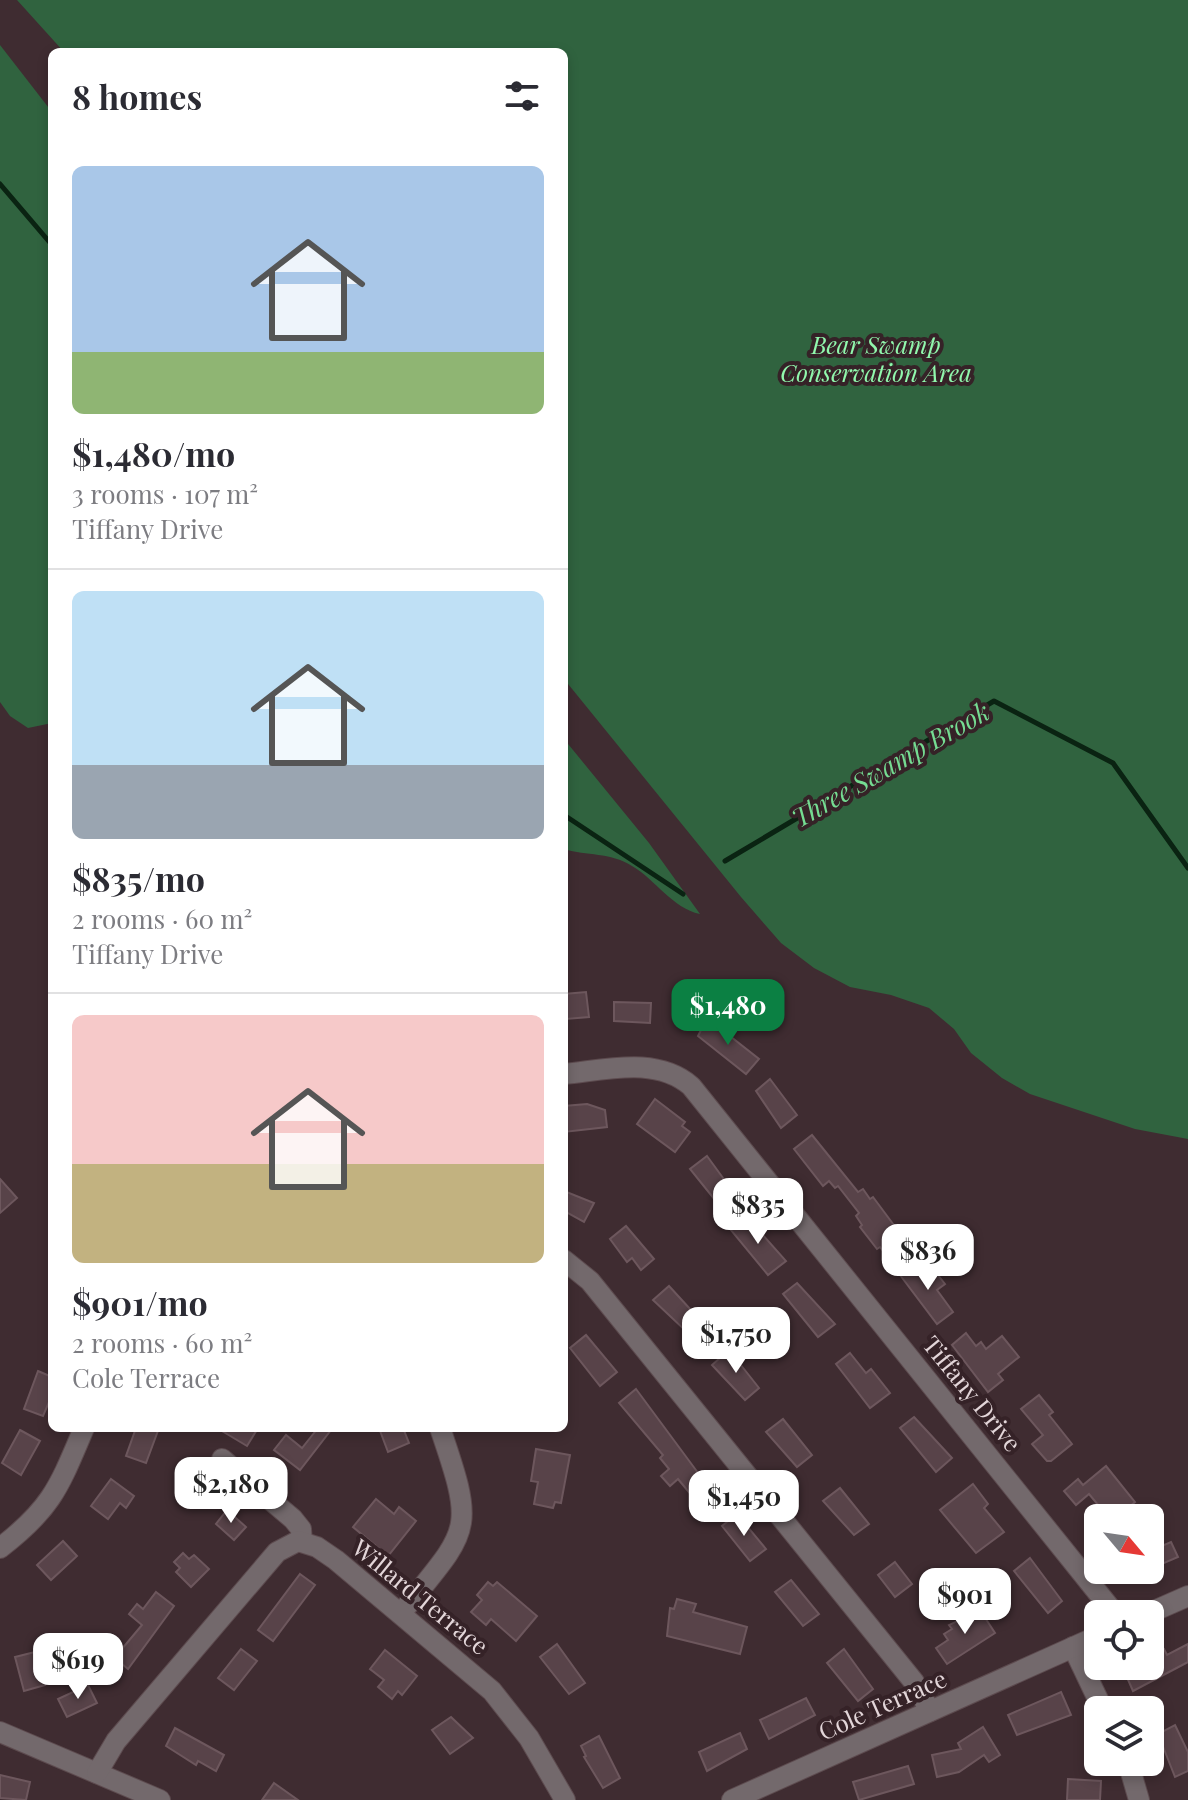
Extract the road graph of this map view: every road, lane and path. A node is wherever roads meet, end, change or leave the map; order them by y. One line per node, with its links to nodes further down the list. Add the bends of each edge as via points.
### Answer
1 (568, 1074): 9 (street, Tiffany Drive, via 650,1068 677,1075 691,1086)
2 (568, 1263): 15 (street, via 590,1281 914,1682)
3 (82, 1432): 7 (street, via 51,1502)
4 (441, 1432): 11 (street, via 460,1489 462,1526 449,1552)
5 (222, 1459): 6 (street, via 288,1514 301,1529)
6 (302, 1542): 11 (street, Willard Terrace, via 336,1560); 17 (street, via 277,1552 116,1741)
7 (0, 1548)
8 (1188, 1596): 10 (street)
9 (1104, 1600)
10 (1164, 1607)
11 (402, 1612): 20 (street, Willard Terrace, via 501,1700 538,1750)
12 (1084, 1642): 13 (street, Cole Terrace)
13 (1073, 1647): 14 (street); 15 (street, Cole Terrace)
14 (1096, 1696)
15 (930, 1711): 21 (street, Cole Terrace)
16 (0, 1732): 17 (street)
17 (97, 1773): 19 (street)
18 (1132, 1776): 22 (street)
19 (160, 1800)
20 (565, 1800)
21 (732, 1800)
22 (1139, 1800)

